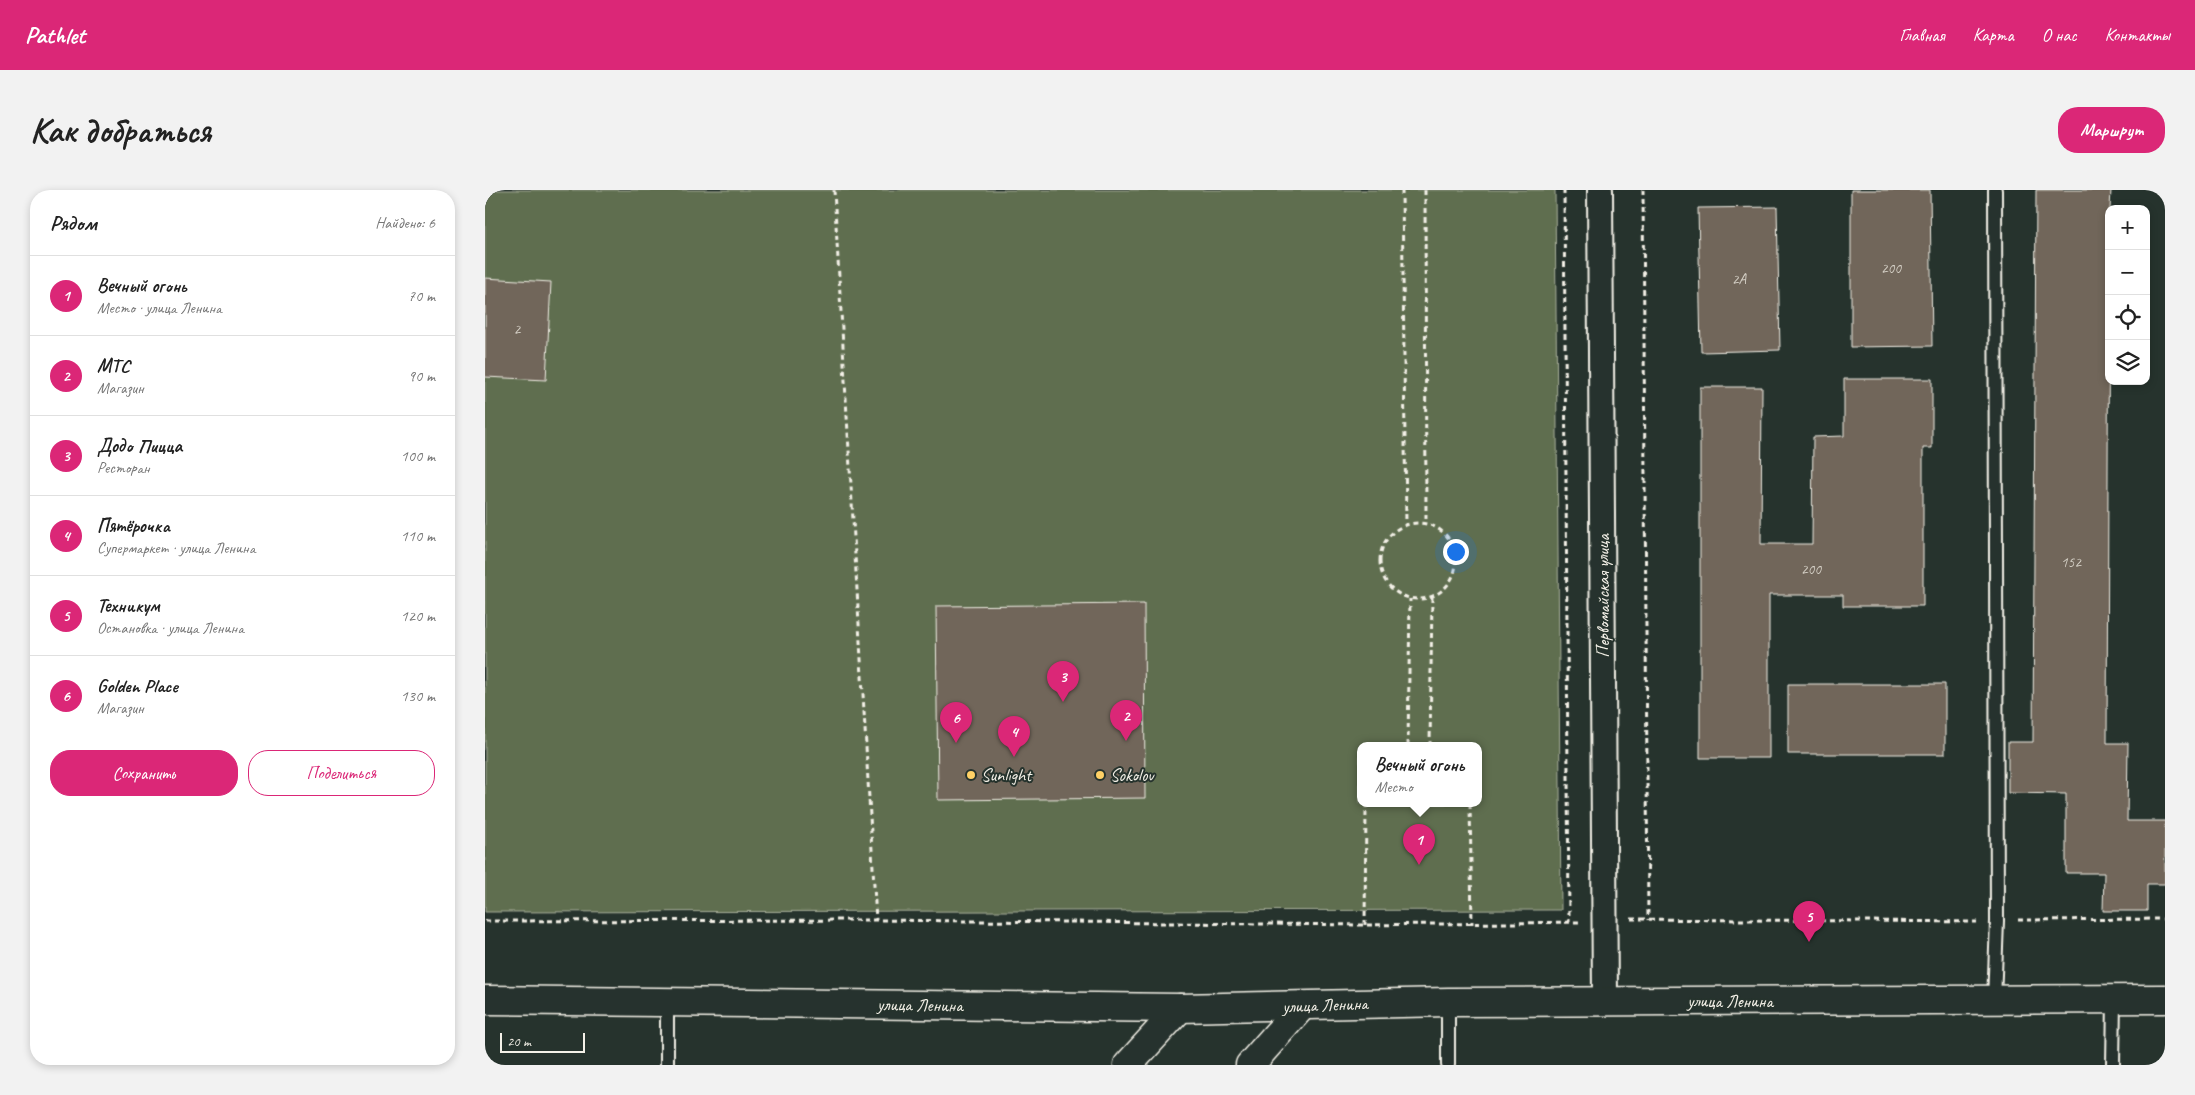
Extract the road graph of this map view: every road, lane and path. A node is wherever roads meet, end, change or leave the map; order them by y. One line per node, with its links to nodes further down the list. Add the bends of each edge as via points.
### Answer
1 (834, 190): 18 (path)
2 (1401, 190): 9 (path)
3 (1425, 190): 8 (path)
4 (1564, 190): 22 (path)
5 (1600, 190): 30 (street, Первомайская улица)
6 (1643, 190): 20 (path)
7 (1995, 190): 31 (lane, via 1997,921)
8 (1426, 523): 9 (path); 10 (path, via 1447,535 1456,558 1451,581)
9 (1406, 524): 11 (path, via 1386,539 1380,550 1379,563 1388,586)
10 (1432, 597): 11 (path); 13 (path)
11 (1410, 599): 12 (path)
12 (1409, 742)
13 (1430, 742)
14 (1366, 807): 26 (path)
15 (1470, 807): 25 (path)
16 (2165, 919): 21 (path)
17 (485, 920): 18 (path)
18 (876, 920): 26 (path)
19 (1628, 920): 20 (path)
20 (1648, 920): 24 (path)
21 (2009, 920)
22 (1569, 922): 23 (path); 25 (path)
23 (1584, 922)
24 (1979, 922)
25 (1472, 924): 26 (path)
26 (1365, 925)
27 (2114, 999): 28 (main road, улица Ленина); 31 (main road, улица Ленина); 40 (lane)
28 (2165, 999)
29 (485, 1000): 32 (main road, улица Ленина)
30 (1605, 1001): 31 (main road, улица Ленина); 33 (main road, улица Ленина)
31 (1994, 1001)
32 (667, 1002): 35 (main road, улица Ленина); 36 (lane)
33 (1448, 1002): 34 (main road, улица Ленина); 39 (lane)
34 (1302, 1006): 35 (main road, улица Ленина); 38 (main road)
35 (1181, 1008): 37 (main road)
36 (667, 1065)
37 (1129, 1065)
38 (1250, 1065)
39 (1448, 1065)
40 (2113, 1065)

